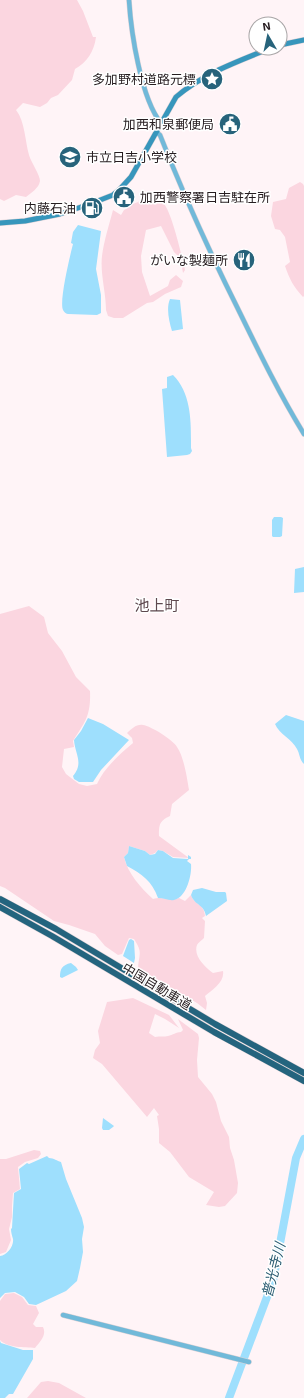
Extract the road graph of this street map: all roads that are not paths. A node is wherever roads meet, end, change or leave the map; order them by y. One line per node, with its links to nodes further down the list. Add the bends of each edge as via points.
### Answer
1 (129, 0): 5 (street, via 140,69 150,105)
2 (304, 40): 3 (main road)
3 (288, 43)
4 (252, 56): 5 (main road, via 214,72 186,88 176,97)
5 (161, 123): 6 (main road)
6 (156, 132): 7 (main road, via 131,177 113,195 60,214); 8 (street, via 160,135 190,210 222,278)
7 (0, 223)
8 (304, 434)
9 (0, 899): 11 (highway, 中国自動車道)
10 (0, 907): 12 (highway, 中国自動車道, via 214,1032)
11 (304, 1073)
12 (304, 1081)
13 (63, 1315): 14 (street)
14 (249, 1362)

